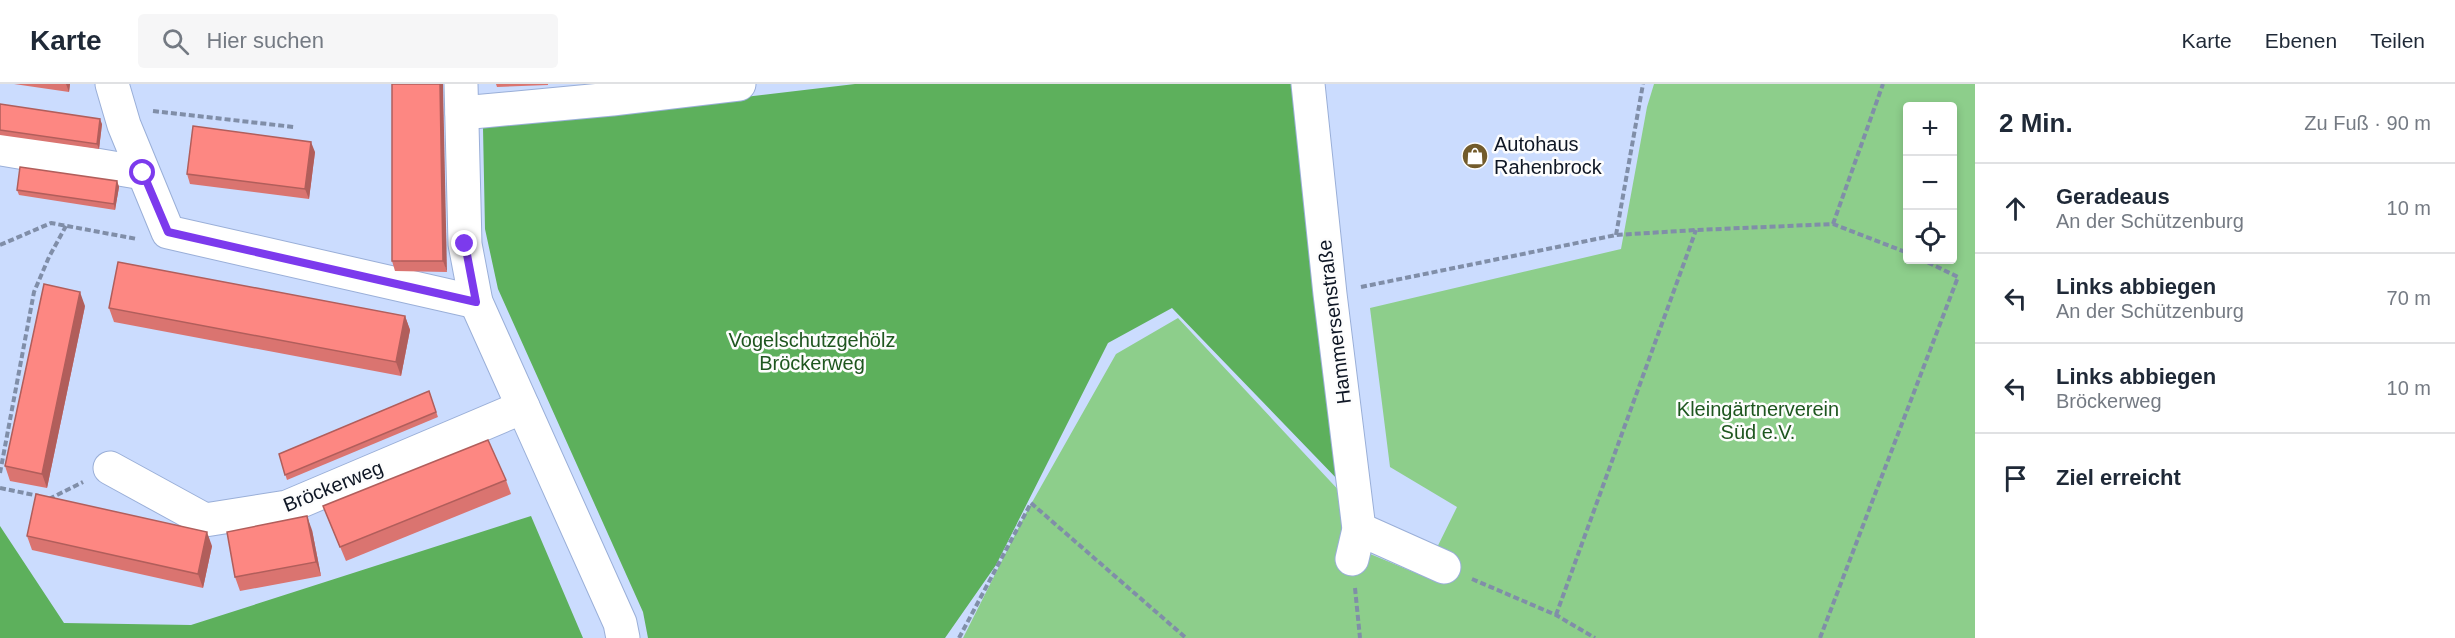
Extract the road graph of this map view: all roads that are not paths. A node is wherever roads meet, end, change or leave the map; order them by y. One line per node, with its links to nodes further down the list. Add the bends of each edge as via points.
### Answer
1 (739, 84): 3 (street)
2 (1308, 84): 11 (street, Hammersenstraße, via 1355,544)
3 (554, 94): 5 (street)
4 (116, 96): 7 (street)
5 (462, 98): 8 (street, via 465,244)
6 (1, 149): 7 (street)
7 (143, 173): 8 (street, via 168,232)
8 (476, 302): 9 (street)
9 (523, 407): 10 (street, Bröckerweg, via 287,507 205,520); 12 (street, via 620,623)
10 (110, 468)
11 (1444, 567)
12 (623, 638)

